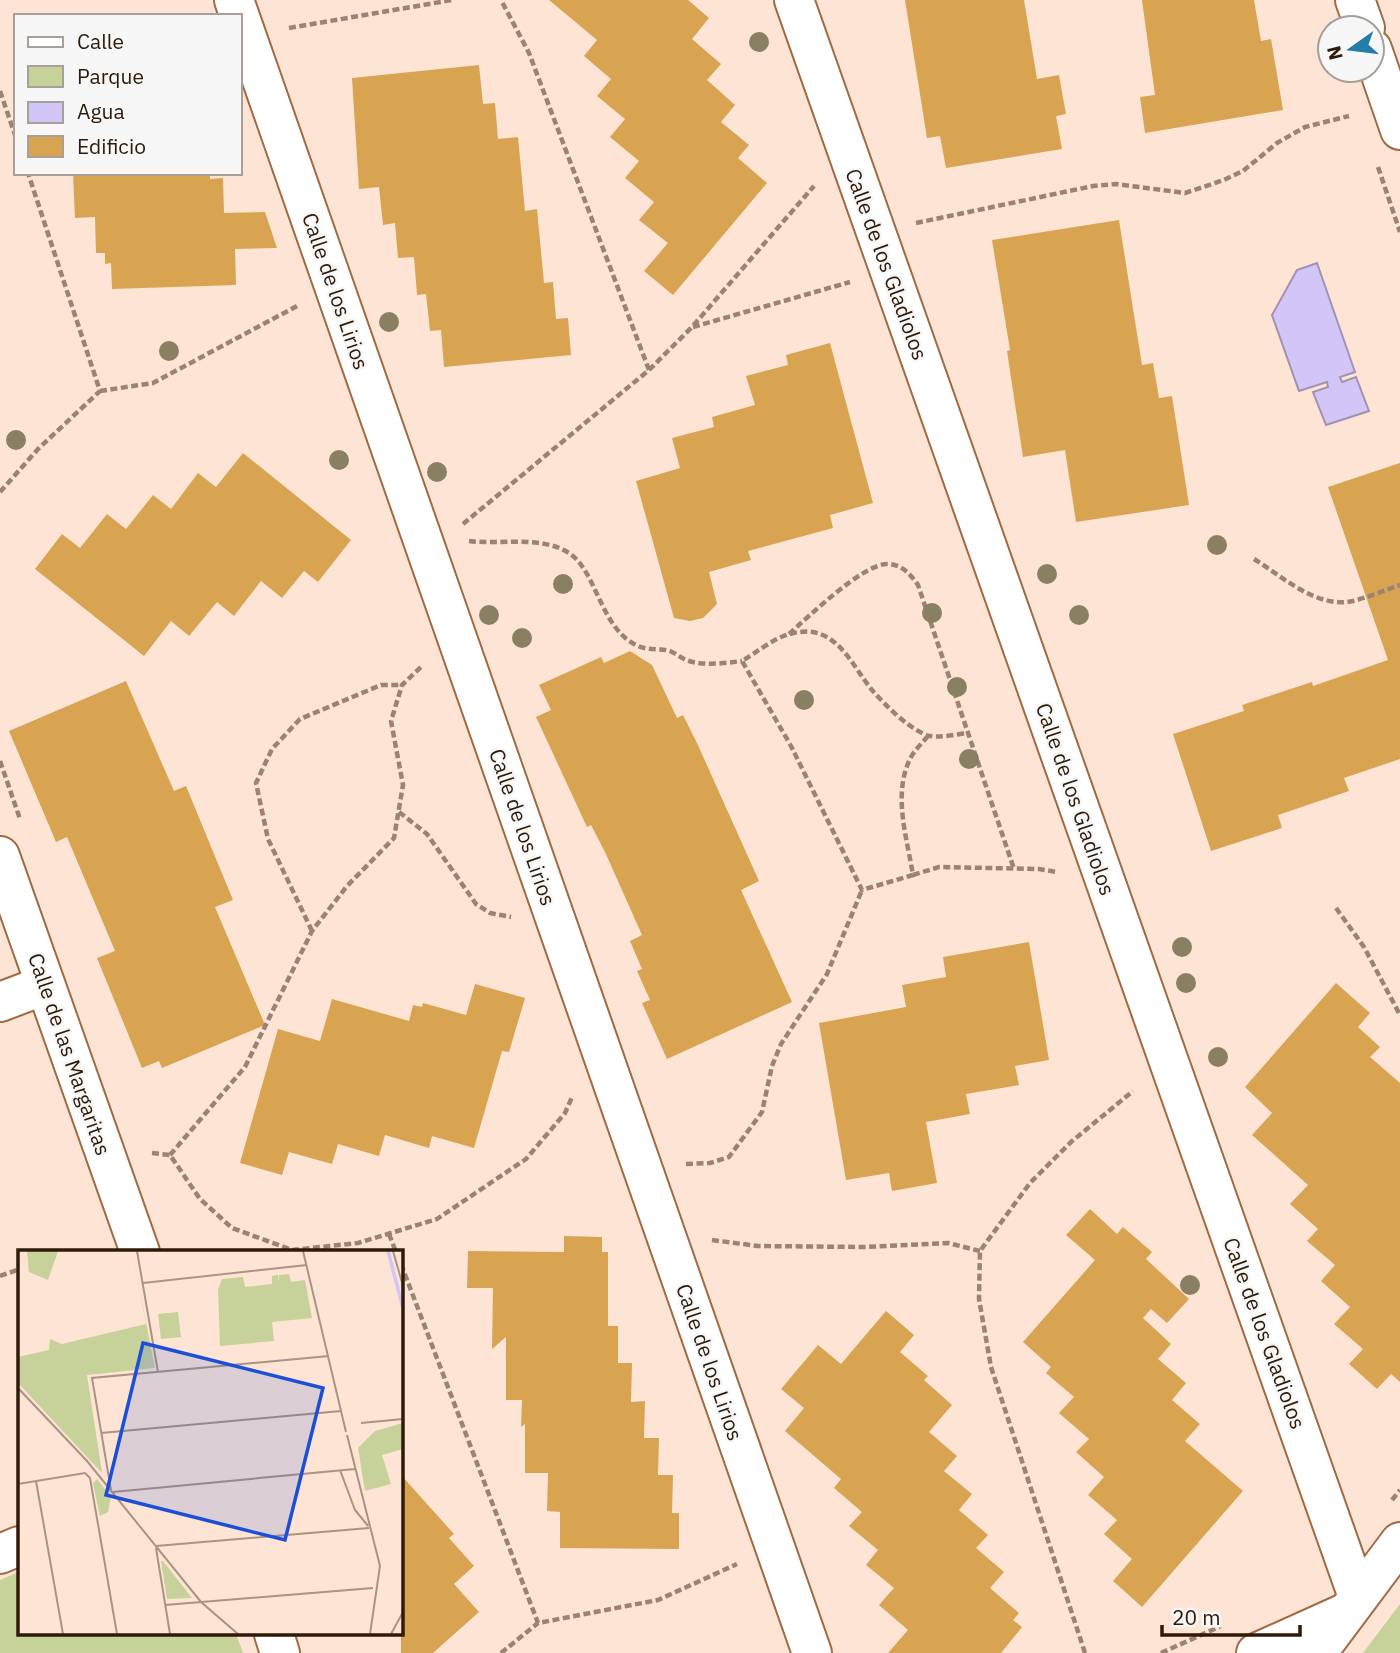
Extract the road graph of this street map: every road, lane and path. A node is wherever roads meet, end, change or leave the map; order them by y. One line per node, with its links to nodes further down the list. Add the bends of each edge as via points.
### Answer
1 (452, 0): 5 (path)
2 (501, 0): 17 (path, via 529,53)
3 (794, 0): 59 (street, Calle de los Gladiolos)
4 (242, 23): 65 (street, Calle de los Lirios)
5 (278, 30)
6 (1384, 84): 9 (street)
7 (0, 91): 10 (path)
8 (1360, 114): 13 (path, via 1305,127 1276,143 1243,172 1185,193 1116,184 1093,186)
9 (1400, 130)
10 (14, 132)
11 (29, 175): 18 (path)
12 (822, 176): 16 (path)
13 (910, 225)
14 (859, 280): 16 (path)
15 (303, 303): 18 (path, via 153,383)
16 (692, 327): 17 (path)
17 (649, 370): 20 (path)
18 (100, 391): 19 (path)
19 (0, 492)
20 (454, 531)
21 (467, 541): 26 (path, via 559,548 580,563 608,616 631,642 670,651 689,662)
22 (1254, 559): 23 (path, via 1327,601 1353,601)
23 (1400, 585)
24 (789, 634): 26 (path); 28 (path, via 835,593 871,569 887,564 907,570 918,585); 29 (path, via 809,632 846,650 872,689 898,716)
25 (429, 659): 27 (path)
26 (742, 661): 35 (path)
27 (402, 685): 30 (path, via 391,721 403,785); 38 (path, via 381,685 300,719 272,749 257,783 268,839)
28 (969, 733): 29 (path); 32 (path)
29 (928, 736): 34 (path, via 911,756 902,791)
30 (398, 811): 37 (path, via 427,834 476,904 499,916); 38 (path, via 394,838 347,886)
31 (0, 856): 39 (street, Calle de las Margaritas)
32 (1014, 869): 33 (path); 34 (path, via 939,867)
33 (1063, 874)
34 (913, 875): 35 (path)
35 (862, 890): 46 (path, via 827,974 781,1044 762,1112 749,1133 729,1157 710,1164)
36 (1336, 908): 41 (path, via 1364,947)
37 (519, 916)
38 (312, 932): 45 (path, via 245,1067)
39 (45, 985): 40 (street); 49 (street, Calle de las Margaritas)
40 (0, 1002)
41 (1400, 1015)
42 (1142, 1084): 51 (path, via 1071,1142 1030,1183)
43 (574, 1093): 47 (path, via 565,1113 526,1159 437,1219)
44 (149, 1153): 45 (path)
45 (170, 1155): 47 (path, via 200,1199 232,1228 292,1250 358,1243)
46 (675, 1163)
47 (389, 1234): 50 (path)
48 (702, 1238): 51 (path, via 758,1246 948,1243)
49 (139, 1250)
50 (395, 1250)
51 (979, 1251): 66 (path, via 979,1299 991,1367)
52 (402, 1267): 60 (path)
53 (17, 1270): 54 (path)
54 (0, 1276)
55 (1400, 1542): 59 (street)
56 (18, 1546): 57 (street)
57 (0, 1554)
58 (746, 1559): 60 (path, via 658,1600)
59 (1353, 1605): 68 (street); 69 (street)
60 (538, 1623): 64 (path)
61 (1223, 1625): 67 (path)
62 (275, 1636): 63 (street)
63 (280, 1653)
64 (501, 1653)
65 (812, 1653)
66 (1085, 1653)
67 (1161, 1653)
68 (1256, 1653)
69 (1317, 1653)

